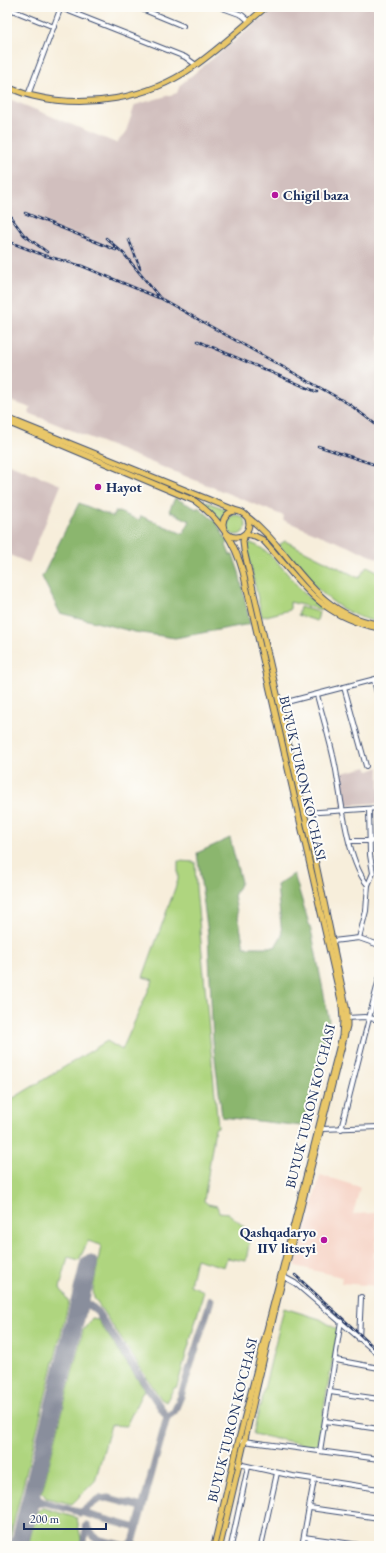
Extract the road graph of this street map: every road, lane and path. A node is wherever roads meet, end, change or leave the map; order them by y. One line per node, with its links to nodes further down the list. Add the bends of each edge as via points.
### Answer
1 (137, 7): 7 (street)
2 (154, 7): 7 (street)
3 (220, 7): 8 (street, via 242,15)
4 (266, 7): 8 (main road)
5 (7, 8): 10 (street)
6 (61, 8): 10 (street); 11 (street, via 185,57)
7 (152, 13): 9 (street)
8 (249, 21): 11 (main road)
9 (183, 26)
10 (54, 27): 13 (street)
11 (196, 65): 13 (main road, via 162,85 108,100 77,102)
12 (7, 87): 13 (main road)
13 (28, 95)
14 (7, 418): 16 (main road)
15 (7, 422): 17 (main road, BUYUK TURON KO'CHASI, via 196,501)
16 (242, 513): 17 (main road, via 234,512 226,516 223,524); 18 (main road, via 249,522); 19 (main road, via 258,523 314,591 352,616)
17 (226, 532): 18 (main road, via 235,537); 31 (main road, BUYUK TURON KO'CHASI, via 243,572)
18 (245, 534): 20 (main road, via 263,540 302,587 326,607 350,620); 26 (main road, BUYUK TURON KO'CHASI, via 244,550)
19 (379, 624)
20 (379, 628)
21 (379, 678): 22 (street)
22 (374, 680): 23 (street); 25 (street)
23 (344, 687): 24 (street); 27 (street)
24 (317, 695): 26 (street); 30 (street, via 337,775)
25 (379, 701)
26 (279, 704): 31 (main road, BUYUK TURON KO'CHASI)
27 (366, 766)
28 (379, 808): 29 (street)
29 (369, 809): 30 (street); 33 (street)
30 (342, 810): 31 (street); 32 (street)
31 (301, 812): 37 (main road, BUYUK TURON KO'CHASI); 46 (main road, BUYUK TURON KO'CHASI, via 342,1005 343,1029)
32 (350, 841): 33 (street); 35 (street, via 354,858 363,880)
33 (370, 841): 34 (street); 35 (street, via 373,868)
34 (379, 841)
35 (368, 885): 36 (street, via 366,911)
36 (359, 938): 37 (street); 38 (street)
37 (333, 941): 40 (main road, BUYUK TURON KO'CHASI)
38 (379, 945)
39 (379, 979): 41 (street)
40 (348, 1018): 41 (street); 44 (main road, BUYUK TURON KO'CHASI)
41 (369, 1018): 42 (street); 45 (street)
42 (379, 1020)
43 (379, 1127): 45 (street)
44 (322, 1129): 45 (street); 46 (main road, BUYUK TURON KO'CHASI)
45 (341, 1129)
46 (282, 1276): 48 (street, via 291,1280); 57 (main road, BUYUK TURON KO'CHASI); 68 (main road, BUYUK TURON KO'CHASI)
47 (361, 1297): 49 (street)
48 (341, 1321): 49 (street); 51 (street)
49 (359, 1339): 50 (street)
50 (379, 1355)
51 (336, 1360): 52 (street); 53 (street)
52 (379, 1368)
53 (330, 1392): 54 (street); 55 (street)
54 (379, 1399)
55 (325, 1421): 56 (street); 58 (street)
56 (379, 1429)
57 (243, 1441): 58 (street); 60 (main road, BUYUK TURON KO'CHASI)
58 (320, 1451): 59 (street)
59 (379, 1459)
60 (238, 1464): 61 (street); 69 (main road, BUYUK TURON KO'CHASI)
61 (248, 1467): 62 (street); 70 (street)
62 (277, 1473): 63 (street); 71 (street)
63 (314, 1480): 64 (street); 65 (street)
64 (379, 1489)
65 (310, 1508): 66 (street); 67 (street)
66 (379, 1518)
67 (304, 1537): 72 (street); 73 (street)
68 (214, 1546)
69 (220, 1546)
70 (231, 1546)
71 (261, 1546)
72 (302, 1546)
73 (366, 1546)

